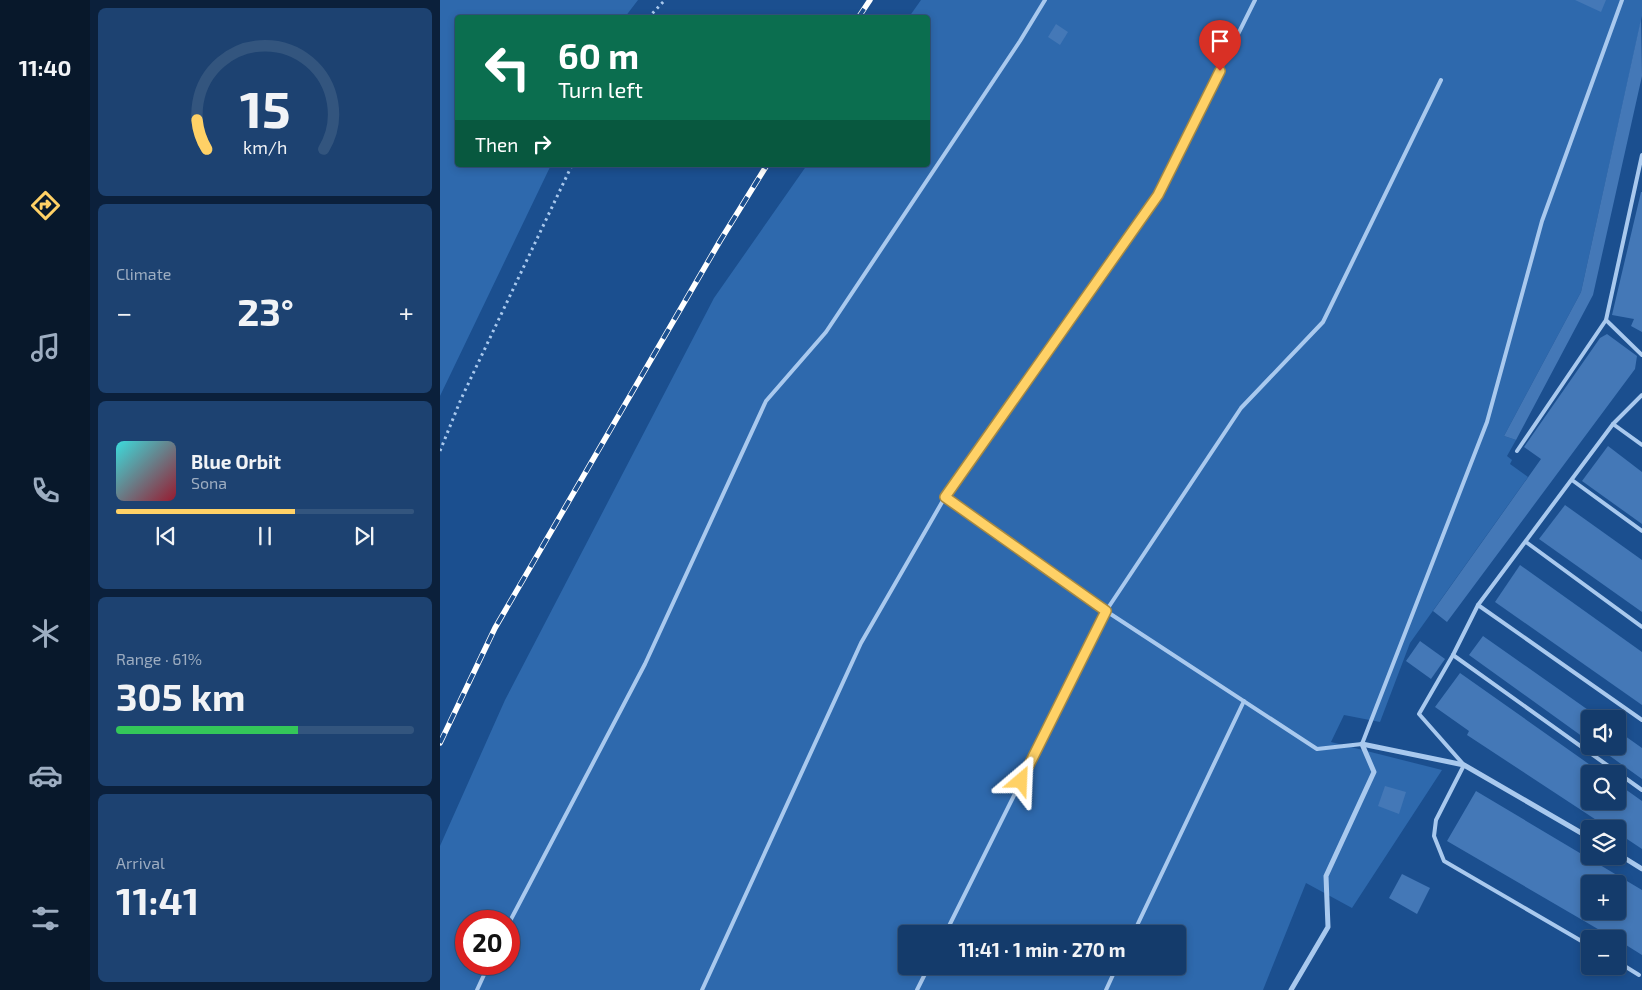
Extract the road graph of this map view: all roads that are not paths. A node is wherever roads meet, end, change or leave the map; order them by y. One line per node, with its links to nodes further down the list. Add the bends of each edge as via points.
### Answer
1 (1045, 0): 28 (lane, via 826,332 766,401 645,664)
2 (1254, 0): 13 (lane, via 1158,195)
3 (1622, 0): 22 (lane, via 1542,221 1488,422)
4 (1441, 80): 17 (lane, via 1323,322 1241,408)
5 (1642, 155): 6 (lane)
6 (1606, 320): 7 (lane); 11 (lane)
7 (1642, 355)
8 (1642, 395): 9 (lane)
9 (1613, 424): 10 (lane); 12 (lane)
10 (1642, 445)
11 (1517, 451)
12 (1572, 480): 14 (lane); 15 (lane)
13 (945, 497): 17 (lane); 38 (lane, via 861,643)
14 (1642, 531)
15 (1526, 542): 16 (lane); 18 (lane)
16 (1478, 605): 19 (lane); 21 (lane)
17 (1106, 611): 20 (lane); 29 (lane)
18 (1642, 627)
19 (1453, 655): 23 (lane, via 1419,714); 24 (lane)
20 (1244, 701): 22 (lane, via 1317,749); 30 (lane)
21 (1642, 720)
22 (1362, 744): 23 (street); 41 (street, via 1374,772 1326,876 1328,928)
23 (1464, 765): 25 (street); 31 (lane, via 1436,820 1434,836 1444,860)
24 (1642, 790)
25 (1581, 833)
26 (1626, 859): 27 (street)
27 (1642, 869)
28 (516, 910)
29 (949, 925)
30 (1137, 925)
31 (1581, 941)
32 (1626, 967): 36 (lane)
33 (484, 975): 37 (lane)
34 (924, 975): 39 (lane)
35 (1114, 975): 40 (lane)
36 (1639, 975)
37 (477, 990)
38 (702, 990)
39 (917, 990)
40 (1106, 990)
41 (1291, 990)

